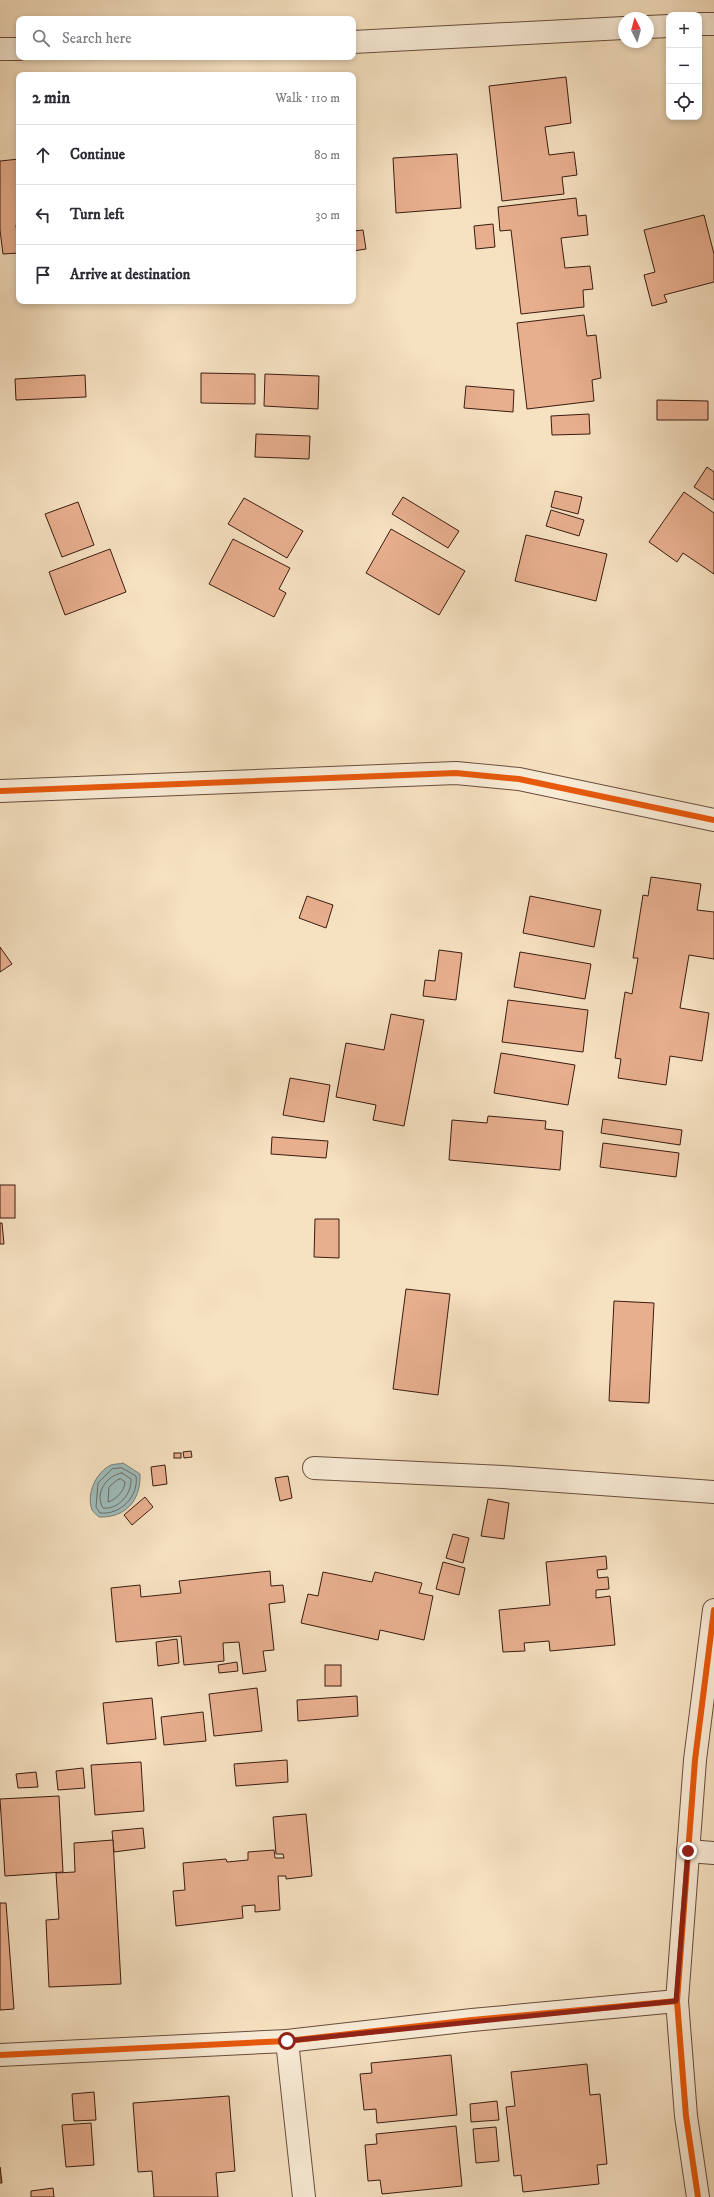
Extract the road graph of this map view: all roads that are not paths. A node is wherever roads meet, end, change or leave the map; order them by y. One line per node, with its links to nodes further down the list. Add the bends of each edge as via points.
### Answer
1 (702, 24): 2 (street)
2 (714, 24)
3 (666, 26): 4 (street)
4 (654, 27)
5 (618, 28): 6 (street)
6 (356, 42)
7 (0, 49): 8 (street)
8 (16, 50)
9 (0, 790): 10 (street, via 456,773 519,779)
10 (714, 820)
11 (314, 1468): 12 (street, via 503,1477)
12 (714, 1492)
13 (714, 1610): 14 (street, via 695,1760)
14 (688, 1851): 15 (street); 16 (street)
15 (714, 1852)
16 (676, 2001): 17 (street); 20 (street, via 686,2116)
17 (287, 2041): 18 (street); 19 (street)
18 (0, 2055)
19 (304, 2197)
20 (698, 2197)

